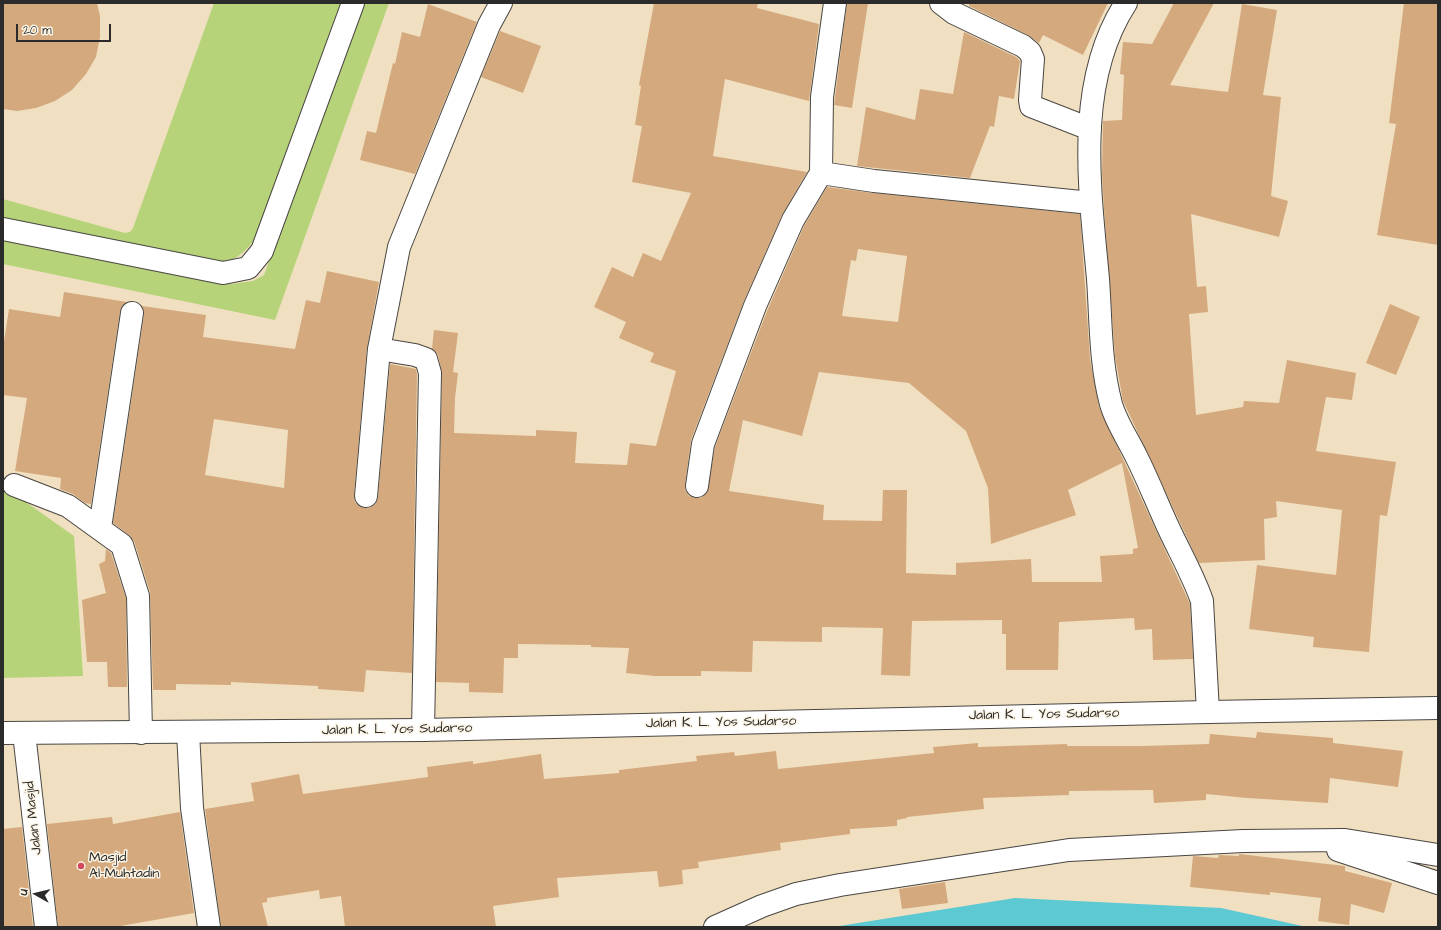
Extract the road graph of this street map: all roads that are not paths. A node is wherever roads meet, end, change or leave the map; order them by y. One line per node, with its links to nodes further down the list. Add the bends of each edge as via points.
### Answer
1 (353, 3): 9 (main road, via 262,251 248,268 223,273)
2 (501, 3): 11 (main road, via 489,25 399,247)
3 (835, 3): 7 (main road, via 822,96)
4 (942, 3): 6 (main road, via 954,13 1023,46 1030,52 1033,59 1031,106)
5 (1126, 3): 6 (main road, via 1116,18 1104,52 1095,86)
6 (1090, 129): 8 (main road)
7 (821, 173): 8 (main road, via 874,181); 13 (main road, via 792,220 755,306 703,444)
8 (1090, 203): 17 (main road, via 1098,281 1100,346 1111,405 1197,584 1202,601)
9 (3, 229)
10 (132, 313): 15 (main road)
11 (379, 349): 14 (main road); 18 (main road, via 426,359 430,373)
12 (14, 485): 15 (main road, via 68,506)
13 (697, 486)
14 (366, 496)
15 (100, 528): 19 (main road, via 122,544 138,596)
16 (1438, 708): 17 (main road, Jalan K. L. Yos Sudarso)
17 (1208, 712): 18 (main road, Jalan K. L. Yos Sudarso)
18 (423, 730): 20 (main road, Jalan K. L. Yos Sudarso)
19 (141, 732): 20 (main road, Jalan K. L. Yos Sudarso); 22 (main road, Jalan K. L. Yos Sudarso)
20 (188, 732): 27 (main road, via 192,808)
21 (3, 733): 22 (main road, Jalan K. L. Yos Sudarso)
22 (24, 733): 26 (main road, Jalan Masjid)
23 (1309, 840): 24 (main road, via 1345,840); 25 (main road); 28 (main road, via 1069,850 796,894)
24 (1438, 854)
25 (1438, 883)
26 (46, 927)
27 (209, 927)
28 (715, 927)

